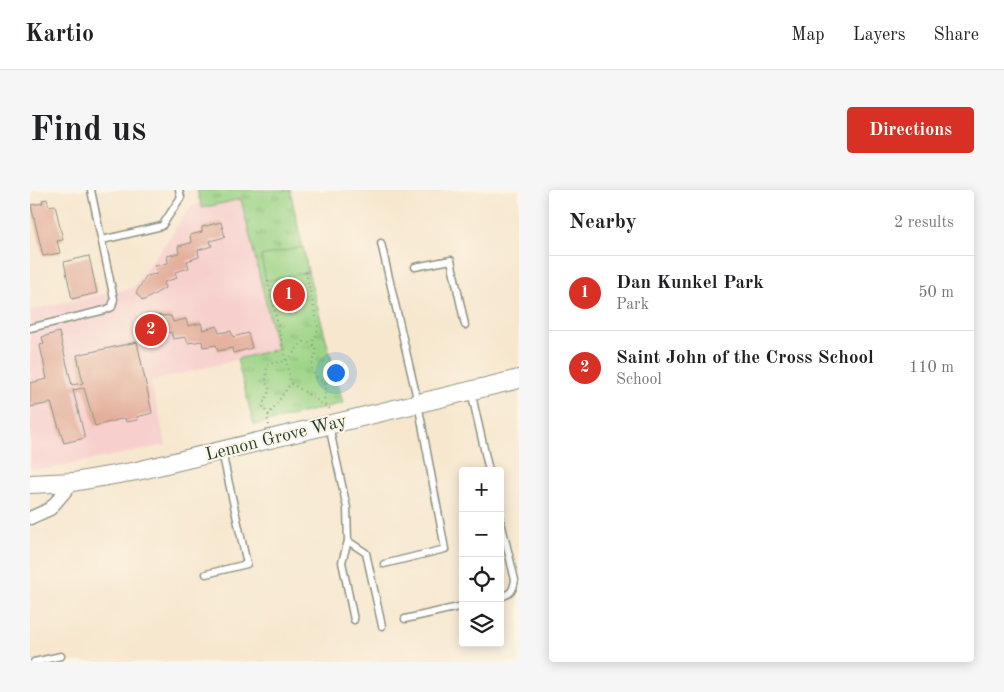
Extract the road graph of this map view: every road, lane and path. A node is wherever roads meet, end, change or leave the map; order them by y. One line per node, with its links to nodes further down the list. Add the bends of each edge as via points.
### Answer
1 (91, 190): 3 (lane)
2 (179, 190): 3 (lane, via 181,197 162,226)
3 (102, 240): 9 (lane, via 114,299 112,307)
4 (380, 244): 16 (lane)
5 (415, 268): 8 (lane, via 451,260)
6 (306, 272): 10 (path, via 318,327)
7 (268, 281): 11 (path)
8 (465, 325)
9 (30, 328)
10 (312, 343): 11 (path, via 304,342 297,346); 15 (path, via 316,353 313,372 326,389)
11 (286, 361): 13 (path); 17 (path, via 267,365 266,383 270,390 263,408)
12 (519, 378): 14 (main road, Lemon Grove Way)
13 (291, 382): 15 (path); 17 (path)
14 (471, 390): 16 (main road, Lemon Grove Way); 21 (lane)
15 (324, 403): 18 (path, via 330,408)
16 (418, 403): 18 (main road, Lemon Grove Way); 27 (lane, via 445,549)
17 (269, 414): 19 (path)
18 (332, 424): 19 (main road, Lemon Grove Way); 26 (lane, via 347,508)
19 (272, 438): 20 (main road, Lemon Grove Way)
20 (222, 451): 22 (main road, Lemon Grove Way); 28 (lane, via 247,564)
21 (488, 467)
22 (73, 482): 23 (main road, Lemon Grove Way); 24 (street, via 50,509)
23 (30, 484)
24 (30, 518)
25 (504, 536): 29 (lane, via 514,580 513,590)
26 (348, 541): 32 (lane, via 342,562); 33 (lane, via 366,553)
27 (384, 564)
28 (206, 574)
29 (504, 596)
30 (459, 607): 31 (lane)
31 (405, 619)
32 (354, 620)
33 (382, 626)
34 (61, 656): 35 (lane)
35 (34, 662)

